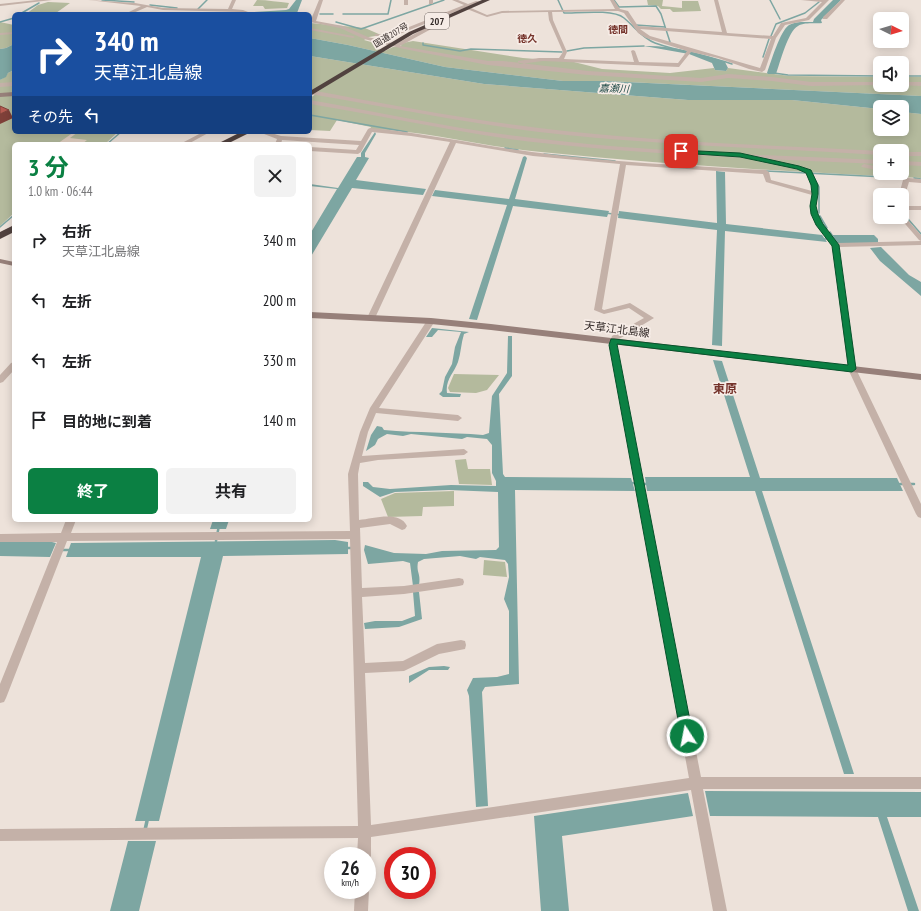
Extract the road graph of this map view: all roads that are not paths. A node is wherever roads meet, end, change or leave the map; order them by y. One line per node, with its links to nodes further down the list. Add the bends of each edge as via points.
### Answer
1 (50, 0): 13 (street)
2 (90, 0): 14 (street)
3 (154, 0): 14 (street)
4 (234, 0): 17 (street)
5 (321, 0): 24 (street)
6 (454, 0): 15 (street)
7 (612, 0): 16 (street)
8 (716, 0): 29 (street)
9 (803, 0): 12 (street)
10 (843, 0): 22 (street)
11 (484, 1): 15 (highway, 国道207号 / 207)
12 (826, 1): 21 (street)
13 (0, 5)
14 (146, 6): 17 (street); 18 (street)
15 (470, 6): 20 (street, via 487,16 502,12); 30 (street, via 390,36); 32 (highway, 国道207号 / 207, via 411,33)
16 (618, 10): 20 (street); 25 (street, via 626,12)
17 (228, 11): 19 (street)
18 (132, 12)
19 (246, 12)
20 (550, 12): 37 (street, via 565,52)
21 (813, 16): 22 (street); 31 (street, via 783,24)
22 (824, 18): 23 (street)
23 (831, 20)
24 (312, 21): 30 (street, via 341,27)
25 (635, 25): 29 (street); 34 (street, via 648,37)
26 (312, 29): 30 (street, via 354,37)
27 (12, 33): 28 (street)
28 (0, 34)
29 (725, 34): 31 (street)
30 (362, 36): 32 (street)
31 (774, 38): 40 (street)
32 (393, 45): 38 (street, via 427,53); 47 (highway, 国道207号 / 207)
33 (633, 51): 39 (street)
34 (689, 52): 39 (street, via 679,65); 40 (street)
35 (522, 57): 36 (street)
36 (545, 59): 37 (street); 38 (street)
37 (561, 60): 39 (street)
38 (498, 63): 41 (street, via 684,80)
39 (637, 64)
40 (762, 70): 41 (street)
41 (746, 77): 43 (street, via 811,84)
42 (12, 84): 46 (street)
43 (873, 84)
44 (909, 84): 45 (street)
45 (921, 84)
46 (0, 85)
47 (312, 92)
48 (312, 93): 61 (street, via 547,131 663,141)
49 (12, 94): 50 (street)
50 (0, 96)
51 (312, 102): 64 (street, via 532,140)
52 (203, 134): 56 (street)
53 (243, 134): 57 (highway)
54 (266, 134): 55 (street)
55 (279, 141): 59 (street)
56 (187, 142)
57 (225, 142)
58 (453, 142): 59 (street, via 370,130); 67 (street, via 532,154); 85 (street)
59 (363, 143): 60 (street, via 358,152)
60 (312, 149)
61 (873, 152)
62 (909, 154): 63 (street)
63 (921, 154)
64 (740, 155): 65 (street); 73 (street, via 799,168 809,173)
65 (835, 160): 66 (street); 70 (street)
66 (873, 162)
67 (623, 163): 73 (street, via 766,172 768,181); 87 (street, via 598,310 604,312 630,305 650,318)
68 (909, 163): 69 (street)
69 (921, 164)
70 (873, 168)
71 (909, 178): 72 (street)
72 (921, 180)
73 (815, 194): 80 (street, via 815,214)
74 (909, 208): 75 (street)
75 (921, 208)
76 (908, 224): 79 (street)
77 (12, 229): 78 (highway)
78 (0, 236)
79 (921, 239)
80 (832, 241): 81 (street, via 873,245); 89 (street)
81 (921, 243)
82 (0, 260): 83 (street)
83 (12, 263)
84 (312, 315): 85 (street, 天草江北島線)
85 (371, 318): 86 (street, 天草江北島線)
86 (431, 321): 87 (street, 天草江北島線); 92 (street)
87 (614, 341): 89 (street, 天草江北島線); 107 (street)
88 (12, 367): 91 (street)
89 (852, 369): 90 (street, 天草江北島線); 96 (street)
90 (921, 377)
91 (0, 380)
92 (374, 410): 93 (street); 95 (street)
93 (458, 418)
94 (464, 452): 95 (street)
95 (356, 460): 100 (street, via 353,474)
96 (921, 514)
97 (70, 522): 101 (street)
98 (402, 526): 100 (street, via 391,520)
99 (0, 538): 101 (street)
100 (355, 539): 101 (street, via 217,536); 103 (street)
101 (61, 546): 106 (street)
102 (459, 582): 103 (street, via 404,590)
103 (356, 593): 105 (street)
104 (460, 645): 105 (street, via 437,649 404,666)
105 (359, 668): 109 (street)
106 (0, 698)
107 (696, 783): 108 (street); 109 (street); 114 (street)
108 (921, 784)
109 (365, 832): 110 (street); 111 (street)
110 (0, 835)
111 (364, 847)
112 (361, 899): 113 (street)
113 (360, 911)
114 (720, 911)

